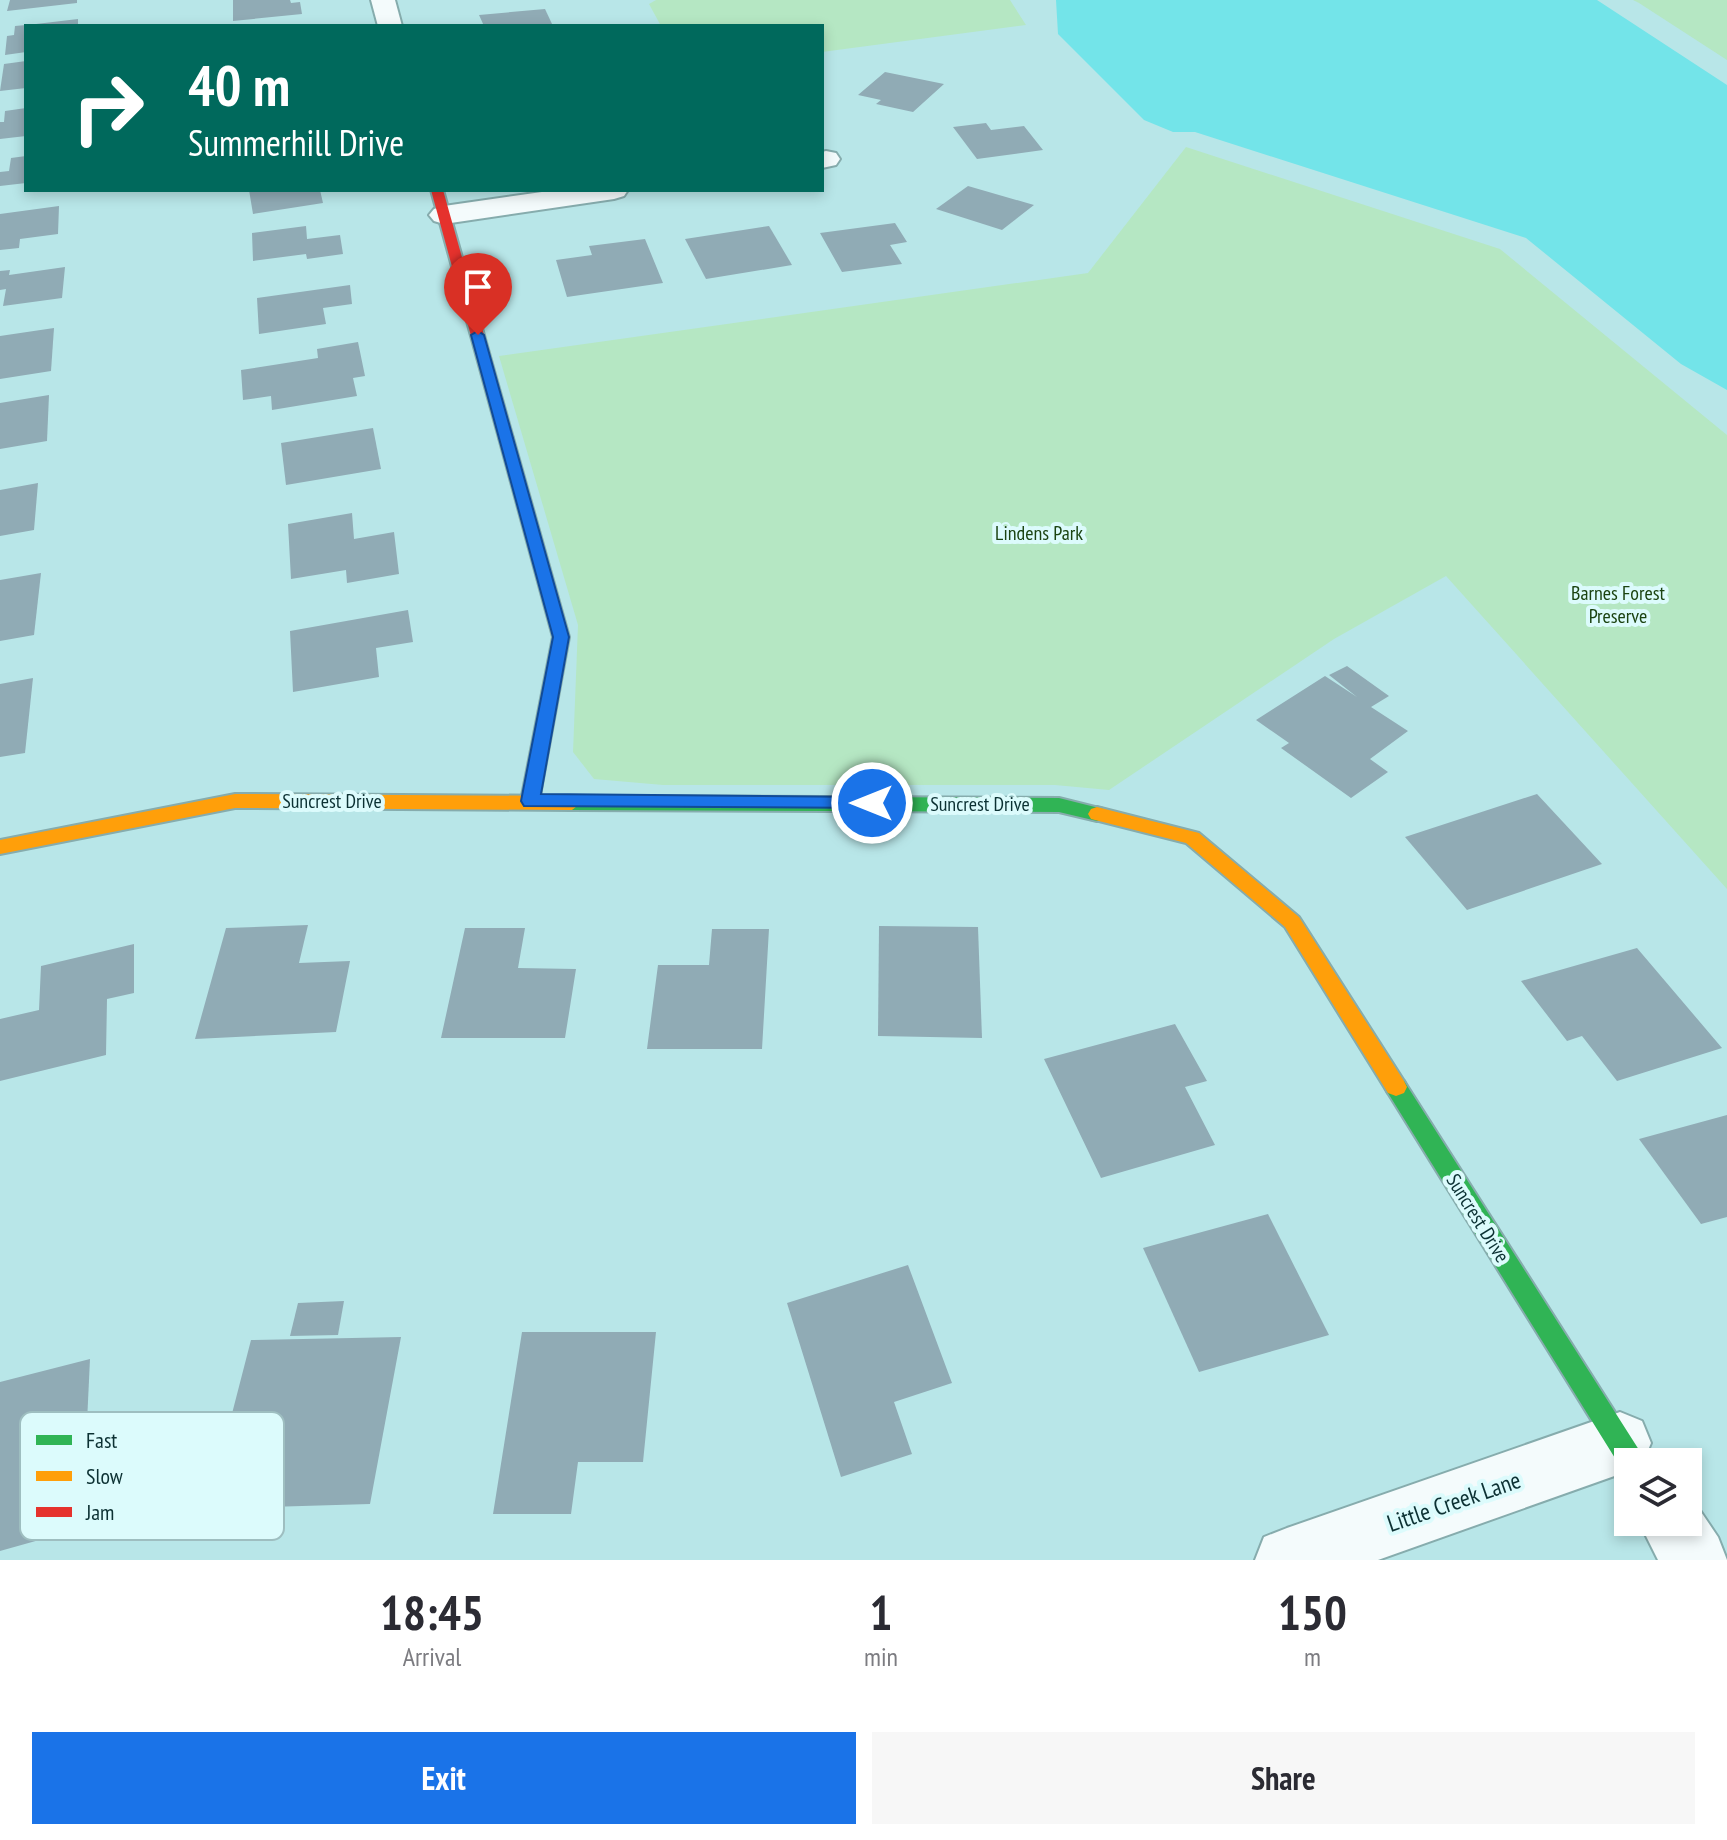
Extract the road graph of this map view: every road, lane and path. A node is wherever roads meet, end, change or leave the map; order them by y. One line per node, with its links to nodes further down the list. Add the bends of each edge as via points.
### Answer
1 (383, 0): 2 (street)
2 (389, 24)
3 (585, 192): 4 (street)
4 (441, 202): 5 (street, via 561,637)
5 (530, 801): 6 (street, Suncrest Drive, via 235,801); 7 (street, Suncrest Drive, via 1059,805 1192,838 1292,922)
6 (0, 847)
7 (1623, 1448)
8 (1614, 1457): 10 (street, Little Creek Lane)
9 (1680, 1536): 11 (street)
10 (1287, 1560)
11 (1695, 1560)

